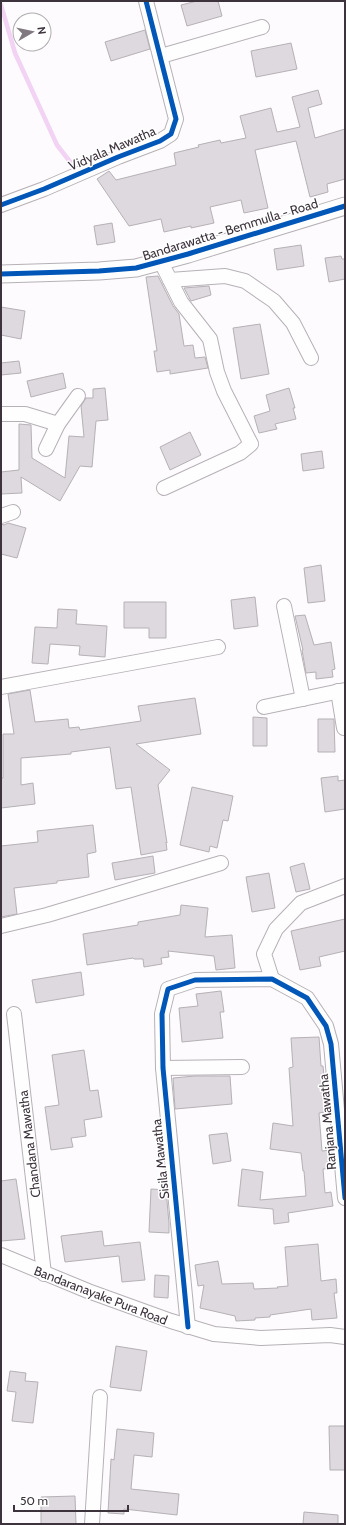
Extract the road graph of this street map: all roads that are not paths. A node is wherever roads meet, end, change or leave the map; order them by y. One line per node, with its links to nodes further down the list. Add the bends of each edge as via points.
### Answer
1 (146, 1): 3 (street, Vidyala Mawatha)
2 (262, 27): 3 (street)
3 (161, 56): 4 (street, Vidyala Mawatha, via 176,119 171,134 160,142)
4 (1, 205)
5 (345, 206): 6 (street, Bandarawatta - Bemmulla - Road)
6 (160, 263): 7 (street, Bandarawatta - Bemmulla - Road, via 99,271); 8 (street)
7 (1, 274)
8 (170, 280): 9 (street, via 225,276 245,281 274,301 288,317); 14 (street, via 181,302 210,339 224,391 251,444 240,453)
9 (311, 358)
10 (78, 396): 12 (street)
11 (1, 414): 12 (street, via 25,414)
12 (58, 424): 13 (street)
13 (46, 449)
14 (164, 488)
15 (284, 606): 19 (street)
16 (218, 647): 17 (street)
17 (1, 687)
18 (342, 690): 19 (street); 21 (street)
19 (303, 698): 20 (street)
20 (264, 707)
21 (345, 730)
22 (221, 863): 24 (street)
23 (345, 886): 25 (street, via 301,903 276,930 264,954)
24 (1, 926)
25 (272, 978): 28 (street, Sisila Mawatha, via 194,980 168,989 162,1014); 29 (street, Ranjana Mawatha, via 307,998 326,1026 331,1044)
26 (14, 1014): 31 (street, Chandana Mawatha)
27 (242, 1066): 28 (street)
28 (163, 1068): 32 (street, Sisila Mawatha)
29 (345, 1198)
30 (1, 1255): 31 (street, Bandaranayake Pura Road)
31 (44, 1274): 32 (street, Bandaranayake Pura Road)
32 (188, 1326): 33 (street, Bandaranayake Pura Road, via 214,1334 261,1338 330,1335)
33 (345, 1337)
34 (100, 1397): 35 (street)
35 (92, 1524)

